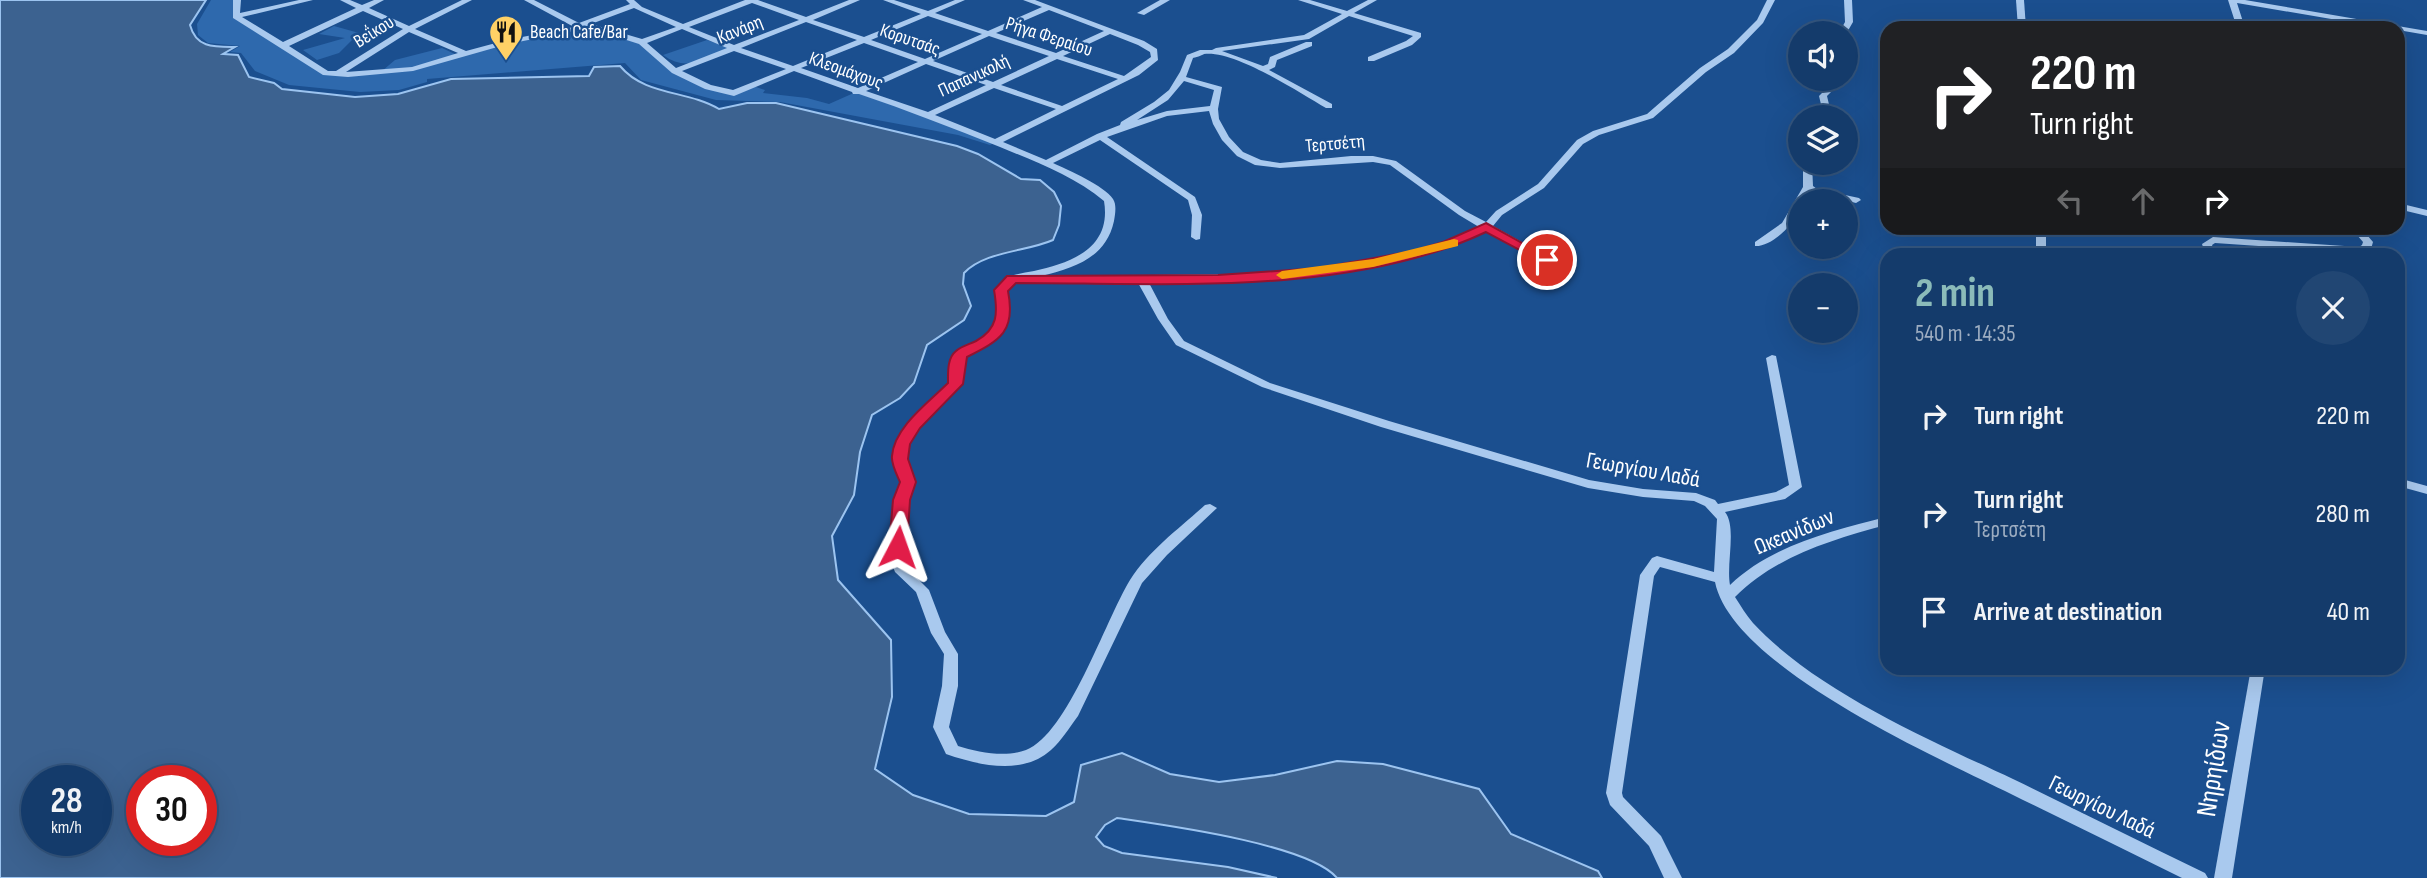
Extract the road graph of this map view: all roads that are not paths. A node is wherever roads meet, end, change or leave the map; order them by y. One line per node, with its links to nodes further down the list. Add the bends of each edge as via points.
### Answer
1 (237, 0): 25 (street)
2 (309, 0): 25 (street)
3 (344, 0): 20 (street)
4 (380, 0): 20 (street)
5 (468, 0): 33 (street, Βεΐκου)
6 (528, 0): 31 (street)
7 (751, 0): 26 (street, Κορυτσάς); 32 (street)
8 (856, 0): 26 (street, Κανάρη)
9 (887, 0): 23 (street, Ρήγα Φεραίου)
10 (961, 0): 23 (street)
11 (1027, 0): 21 (street)
12 (1164, 0): 22 (street)
13 (1302, 0): 24 (street)
14 (1373, 0): 24 (street)
15 (1771, 0): 70 (street, via 1760,21 1731,51 1650,116 1580,142 1541,186)
16 (1848, 0): 27 (street)
17 (2020, 0): 28 (street)
18 (2232, 0): 29 (street); 30 (street)
19 (632, 3): 31 (street); 32 (street, Κλεομάχους)
20 (362, 8): 33 (street); 41 (street)
21 (1046, 8): 35 (street); 37 (street)
22 (1141, 13)
23 (929, 14): 37 (street, Ρήγα Φεραίου); 38 (street)
24 (1350, 14): 43 (street, via 1292,41); 46 (street, via 1418,34 1409,43)
25 (236, 16): 41 (street)
26 (805, 20): 38 (street, Κορυτσάς); 42 (street, Κανάρη)
27 (1849, 21)
28 (2022, 21)
29 (2239, 21)
30 (2356, 21)
31 (579, 26): 39 (street, via 612,31); 44 (street)
32 (683, 27): 39 (street); 42 (street, Κλεομάχους)
33 (408, 29): 44 (street); 51 (street, Βεΐκου)
34 (2405, 29): 36 (street)
35 (1110, 31): 45 (street, Παπανικολή); 52 (street, via 1154,51 1155,58 1146,66)
36 (2427, 33)
37 (989, 34): 45 (street, Ρήγα Φεραίου); 47 (street)
38 (863, 40): 47 (street, Κορυτσάς); 48 (street)
39 (642, 43): 50 (street)
40 (1309, 44): 49 (street, via 1273,59 1272,65)
41 (282, 46): 51 (street)
42 (737, 49): 48 (street, Κλεομάχους); 50 (street, Κανάρη)
43 (1208, 51): 49 (street); 53 (street, via 1191,57)
44 (464, 53): 51 (street, via 413,69)
45 (1056, 56): 52 (street, Ρήγα Φεραίου); 54 (street, Παπανικολή)
46 (1371, 59)
47 (925, 61): 54 (street, Κορυτσάς); 56 (street)
48 (794, 69): 55 (street); 56 (street, Κλεομάχους)
49 (1262, 70): 57 (street)
50 (675, 71): 55 (street, via 723,92)
51 (336, 75)
52 (1123, 78): 58 (street)
53 (1184, 79): 59 (street, Τερτσέτη, via 1219,89); 61 (street, via 1168,98)
54 (991, 86): 58 (street, Κορυτσάς); 60 (street, Παπανικολή)
55 (741, 91)
56 (856, 92): 60 (street, Κλεομάχους)
57 (1329, 106)
58 (1060, 108): 63 (street)
59 (1211, 108): 61 (street); 70 (street, Τερτσέτη, via 1241,158 1304,165 1381,159)
60 (928, 115): 63 (street, Κλεομάχους)
61 (1124, 124): 62 (street)
62 (1101, 136): 64 (street); 71 (street, via 1192,199)
63 (996, 142): 64 (street, Κλεομάχους)
64 (1051, 164): 76 (street, Κλεομάχους, via 1109,200 1111,214 1104,236 1093,253 1082,259)
65 (1808, 175): 66 (street)
66 (1808, 187): 67 (street); 72 (street, via 1786,225)
67 (1811, 189)
68 (2405, 208): 69 (street)
69 (2427, 213)
70 (1486, 227): 75 (street, Τερτσέτη); 77 (street, via 1415,254 1319,272)
71 (1196, 237)
72 (1759, 244)
73 (2208, 248): 74 (street, via 2213,240)
74 (2331, 248)
75 (1560, 268)
76 (1012, 279): 77 (street); 81 (street, via 1001,290 1005,311 1000,330 961,354 956,384 906,435 899,452 908,482 900,509 897,559 900,569 922,590 951,654 941,727 951,750 990,760 1027,757 1043,748 1066,721 1138,578)
77 (1142, 280): 82 (street, Γεωργίου Λαδά, via 1180,343 1266,385 1588,484 1696,497)
78 (1772, 358): 82 (street, via 1796,487 1780,496)
79 (2405, 484): 80 (street)
80 (2427, 489)
81 (1209, 508)
82 (1717, 509): 84 (street, Γεωργίου Λαδά, via 1724,526)
83 (1880, 522): 85 (street, Ωκεανίδων, via 1841,532 1775,560 1742,579)
84 (1721, 579): 85 (street, Γεωργίου Λαδά); 87 (street, via 1657,561 1647,575 1614,793 1655,841)
85 (1727, 596): 88 (street, Γεωργίου Λαδά, via 1742,620 1814,682 1928,746)
86 (2257, 675): 89 (street, Νηρηίδων)
87 (1673, 878)
88 (2199, 878)
89 (2223, 878)

